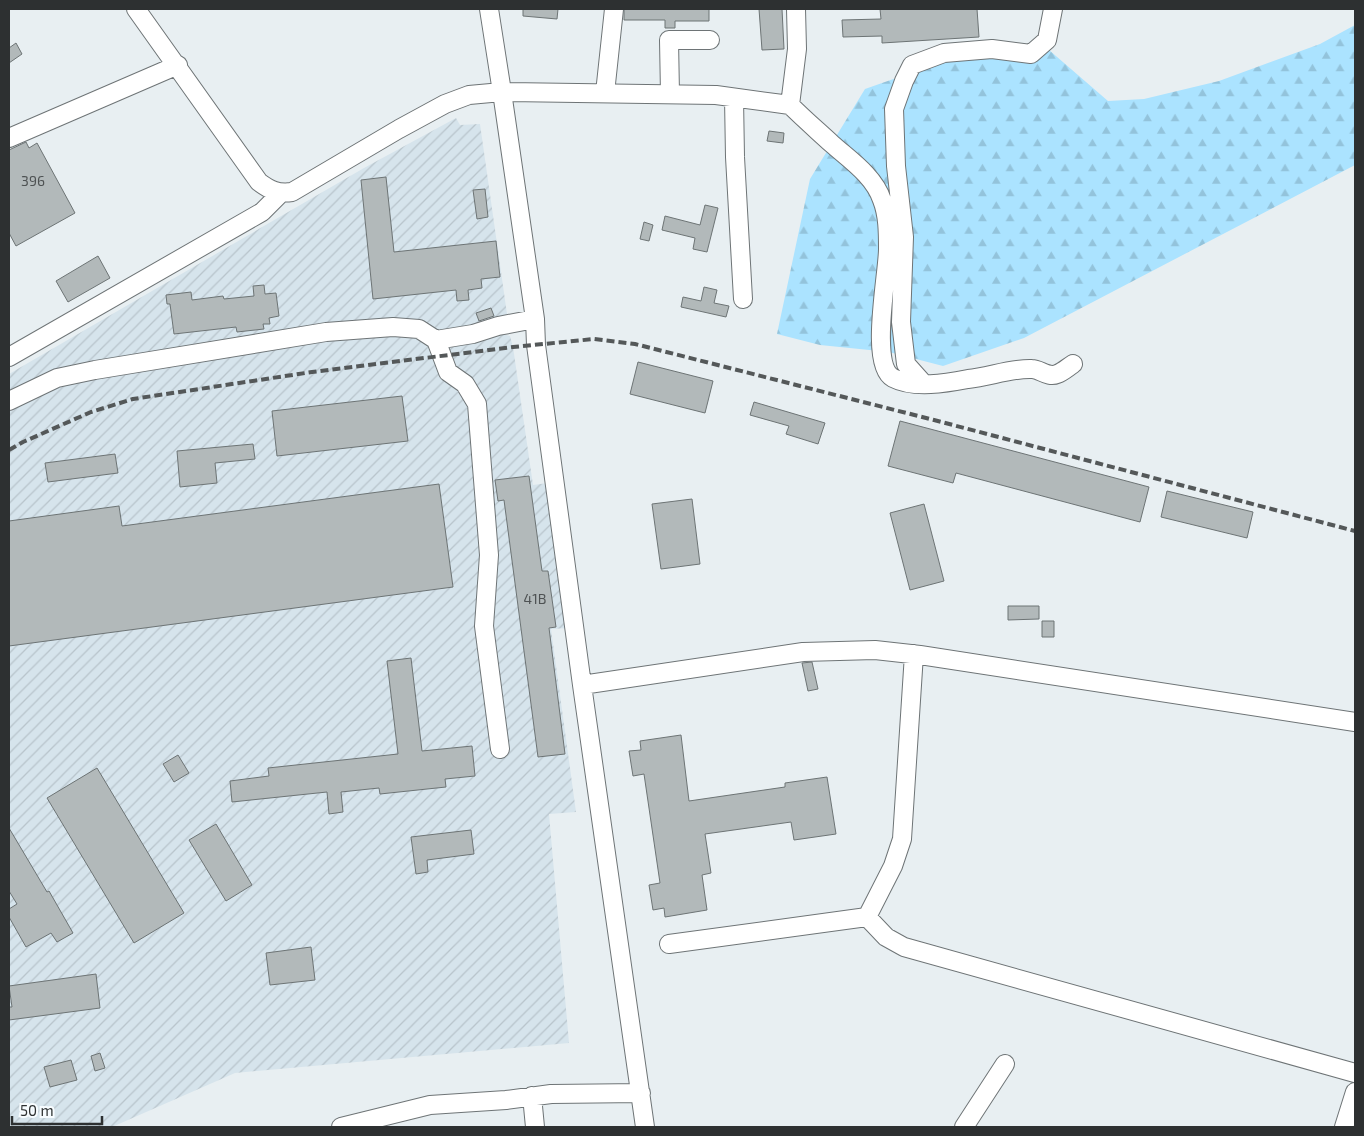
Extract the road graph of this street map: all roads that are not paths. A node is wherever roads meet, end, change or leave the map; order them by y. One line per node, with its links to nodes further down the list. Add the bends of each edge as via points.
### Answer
1 (136, 9): 7 (street)
2 (488, 9): 8 (street)
3 (614, 9): 9 (street)
4 (796, 9): 12 (street, via 798,49)
5 (1053, 9): 20 (street, via 1047,40 1030,54 992,49 944,53 912,65 894,109 904,237 901,322 906,364)
6 (710, 40): 10 (street, via 669,40)
7 (178, 66): 13 (street); 14 (street, via 258,182)
8 (502, 92): 9 (street); 14 (street, via 469,95 445,104 292,192); 16 (street)
9 (605, 94): 10 (street)
10 (670, 94): 11 (street)
11 (734, 98): 12 (street); 15 (street)
12 (790, 105): 20 (street, via 860,168 882,200 888,250 880,341 882,359 886,371 893,378)
13 (9, 138)
14 (280, 194): 18 (street, via 262,212)
15 (743, 299)
16 (535, 319): 17 (street); 23 (street)
17 (436, 340): 21 (street, via 419,329 394,327 326,332 57,378); 25 (street, via 448,372 465,384 476,404 489,555 484,626)
18 (9, 357)
19 (1073, 364): 20 (street, via 1056,375 1034,368)
20 (923, 383)
21 (9, 401)
22 (914, 654): 23 (street, via 875,650 803,652); 24 (street); 26 (street, via 902,839 893,866)
23 (582, 685): 31 (street)
24 (1355, 722)
25 (500, 749)
26 (867, 917): 27 (street); 29 (street, via 886,937 904,946)
27 (669, 944)
28 (1005, 1064): 36 (street)
29 (1355, 1073)
30 (1355, 1092): 37 (street)
31 (640, 1093): 32 (street); 35 (street)
32 (532, 1096): 33 (street, via 430,1105); 34 (street)
33 (341, 1127)
34 (535, 1127)
35 (645, 1127)
36 (964, 1127)
37 (1344, 1127)

